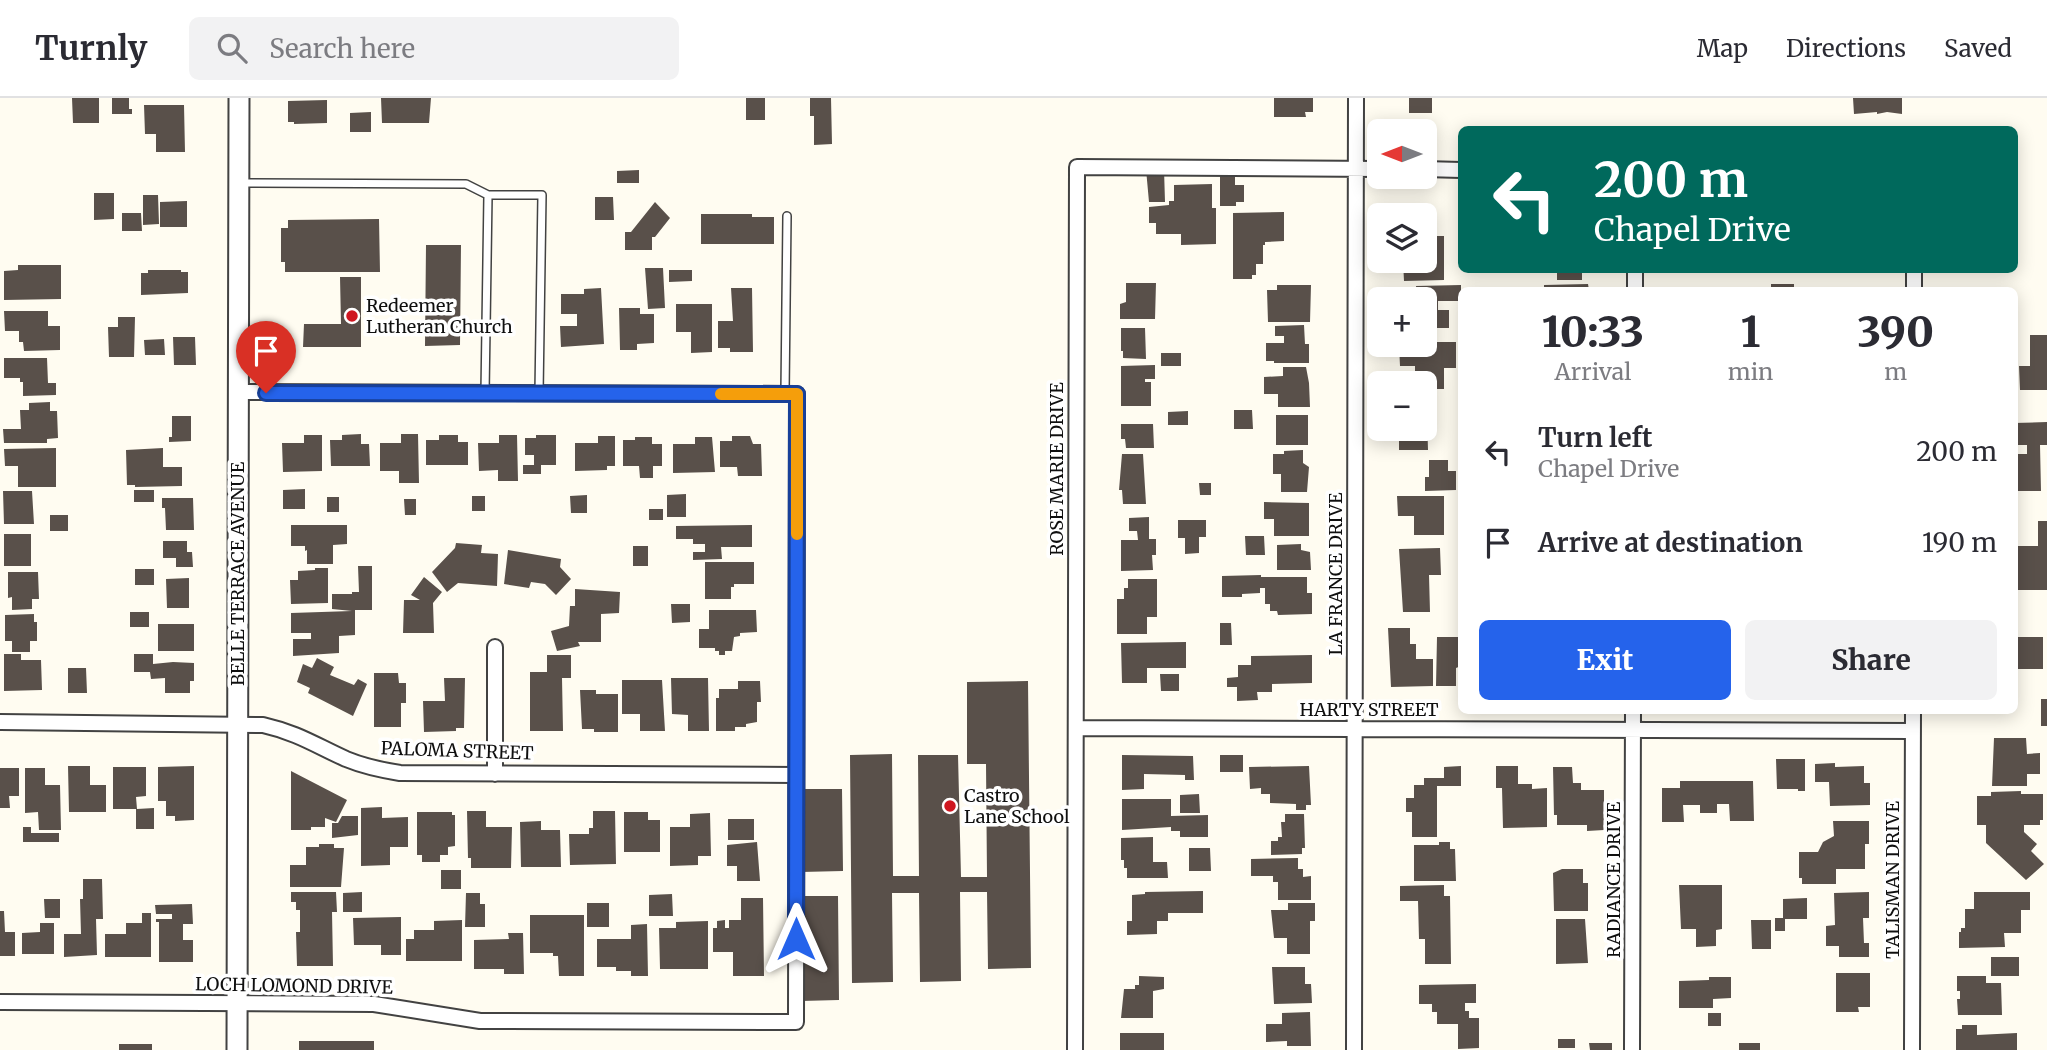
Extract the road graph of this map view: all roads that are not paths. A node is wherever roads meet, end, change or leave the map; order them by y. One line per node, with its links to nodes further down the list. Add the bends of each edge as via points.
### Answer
1 (239, 98): 7 (street, BELLE TERRACE AVENUE)
2 (1356, 98): 3 (street, LA FRANCE DRIVE)
3 (1356, 168): 4 (street); 19 (street, ROSE MARIE DRIVE, via 1077,167); 20 (street, LA FRANCE DRIVE)
4 (1367, 168)
5 (1437, 169): 6 (street)
6 (1458, 170)
7 (239, 183): 8 (lane, via 466,184); 10 (street, BELLE TERRACE AVENUE)
8 (488, 195): 11 (lane); 12 (lane, via 542,195)
9 (787, 216): 13 (lane)
10 (239, 393): 11 (street); 18 (street, BELLE TERRACE AVENUE)
11 (485, 393): 12 (street)
12 (539, 393): 13 (street)
13 (791, 394): 24 (street)
14 (495, 647): 23 (street)
15 (1633, 714): 21 (street, RADIANCE DRIVE)
16 (1913, 714): 22 (street, TALISMAN DRIVE)
17 (0, 722): 18 (street, PALOMA STREET)
18 (238, 723): 23 (street, PALOMA STREET, via 292,732 373,768 400,773); 26 (street, BELLE TERRACE AVENUE)
19 (1076, 728): 20 (street, HARTY STREET); 28 (street, ROSE MARIE DRIVE)
20 (1355, 729): 21 (street, HARTY STREET); 29 (street, LA FRANCE DRIVE)
21 (1633, 730): 22 (street, HARTY STREET); 30 (street, RADIANCE DRIVE)
22 (1913, 731): 31 (street, TALISMAN DRIVE)
23 (495, 774): 24 (street, PALOMA STREET)
24 (796, 775): 26 (street, LOCH LOMOND DRIVE, via 796,1022 480,1021 374,1004)
25 (0, 1002): 26 (street, LOCH LOMOND DRIVE)
26 (237, 1003): 27 (street, BELLE TERRACE AVENUE)
27 (237, 1050)
28 (1075, 1050)
29 (1354, 1050)
30 (1632, 1050)
31 (1912, 1050)

